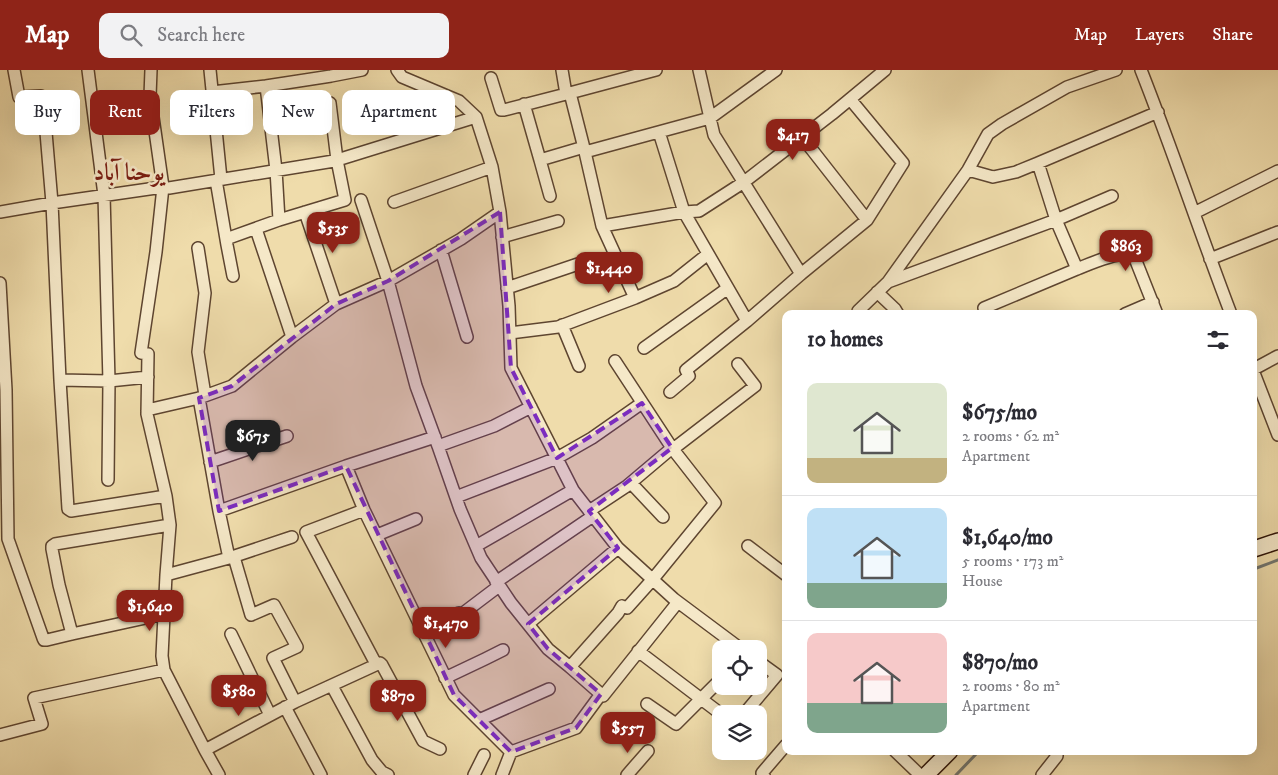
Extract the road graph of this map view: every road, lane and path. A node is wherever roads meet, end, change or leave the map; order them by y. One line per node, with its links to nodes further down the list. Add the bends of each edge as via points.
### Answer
1 (14, 70): 44 (street, via 19,97 43,97)
2 (88, 70): 39 (street)
3 (151, 70): 38 (street, via 150,96)
4 (210, 70): 16 (street)
5 (362, 70): 15 (street)
6 (397, 70): 22 (street, via 402,77 459,101)
7 (562, 70): 18 (street)
8 (656, 70): 18 (street)
9 (699, 70): 23 (street)
10 (776, 70): 23 (street)
11 (884, 70): 19 (street)
12 (1116, 70): 34 (street, via 1067,87 1002,124 988,134)
13 (1141, 70): 21 (street)
14 (491, 78): 20 (street, via 501,110)
15 (266, 86): 17 (street); 33 (street)
16 (212, 90)
17 (230, 90)
18 (568, 94): 20 (street); 28 (street)
19 (850, 99): 27 (street); 51 (street, via 903,163)
20 (524, 104): 30 (street)
21 (1158, 112): 31 (street); 49 (street)
22 (476, 117): 29 (street); 32 (street)
23 (710, 118): 25 (street); 37 (street, via 714,135)
24 (332, 119): 29 (street)
25 (659, 132): 28 (street); 48 (street)
26 (215, 135): 36 (street)
27 (802, 137): 37 (street); 51 (street)
28 (585, 149): 30 (street); 54 (street)
29 (337, 160): 33 (street); 46 (street, via 345,200)
30 (540, 160): 40 (street)
31 (1038, 163): 34 (street, via 993,177); 52 (street)
32 (492, 167): 43 (street); 47 (street)
33 (276, 170): 36 (street); 50 (street)
34 (968, 170): 68 (street)
35 (1278, 171): 49 (street)
36 (219, 179): 38 (street); 58 (street)
37 (744, 182): 48 (street, via 699,210); 65 (street)
38 (162, 187): 39 (street); 93 (street, via 141,353 148,354)
39 (104, 196): 44 (street); 95 (street)
40 (550, 196)
41 (1112, 196): 52 (street)
42 (361, 200): 67 (street)
43 (394, 202)
44 (52, 203): 45 (street); 94 (street)
45 (0, 212)
46 (305, 212): 50 (street); 75 (street)
47 (500, 212): 57 (street); 60 (street)
48 (684, 212): 54 (street); 61 (street)
49 (1194, 213): 62 (street)
50 (279, 220): 55 (street)
51 (867, 220): 65 (street)
52 (1056, 220): 64 (street); 68 (street)
53 (558, 221): 57 (street)
54 (602, 226): 73 (street)
55 (256, 229): 58 (street); 85 (street)
56 (1278, 232): 62 (street)
57 (502, 237): 70 (street)
58 (226, 239): 66 (street)
59 (198, 248): 98 (street, via 205,293 198,352)
60 (441, 250): 67 (street); 86 (street)
61 (708, 254): 71 (street); 73 (street, via 674,281)
62 (1210, 259): 81 (street)
63 (587, 261): 70 (street)
64 (1077, 269): 74 (street, via 1129,253 1134,256); 76 (street)
65 (801, 274): 82 (street)
66 (234, 276)
67 (388, 281): 75 (street); 104 (street, via 416,386)
68 (888, 282): 72 (street)
69 (0, 283): 122 (street, via 6,390)
70 (507, 288): 84 (street)
71 (728, 288): 82 (street); 87 (street)
72 (877, 292): 77 (street); 78 (street)
73 (635, 298): 83 (street)
74 (1153, 302): 79 (street); 80 (street)
75 (336, 304): 85 (street)
76 (984, 308)
77 (859, 310)
78 (896, 310)
79 (1134, 310)
80 (1156, 310)
81 (1229, 310)
82 (747, 321): 97 (street, via 686,370 689,376)
83 (562, 325): 84 (street); 91 (street)
84 (510, 333): 100 (street, via 512,368)
85 (292, 336): 98 (street, via 232,386)
86 (467, 337)
87 (644, 348)
88 (1278, 356): 92 (street)
89 (615, 361): 99 (street)
90 (738, 364): 105 (street, via 754,386)
91 (579, 366)
92 (1257, 367)
93 (148, 378): 95 (street); 101 (street)
94 (60, 380): 95 (street); 112 (street, via 68,509 72,512)
95 (109, 381): 109 (street)
96 (1257, 381): 102 (street)
97 (670, 392)
98 (202, 396): 101 (street); 107 (street)
99 (642, 403): 105 (street); 106 (street)
100 (531, 407): 104 (street, via 494,426); 106 (street)
101 (147, 410): 112 (street)
102 (1278, 435)
103 (287, 436): 107 (street)
104 (437, 442): 108 (street); 113 (street)
105 (672, 448): 110 (street); 131 (street, via 715,503)
106 (557, 458): 111 (street); 113 (street)
107 (210, 462): 115 (street)
108 (346, 466): 114 (street); 115 (street)
109 (108, 480)
110 (631, 483): 116 (street); 117 (street)
111 (573, 490): 116 (street); 124 (street)
112 (166, 496): 119 (street)
113 (456, 497): 124 (street)
114 (364, 510): 120 (street); 142 (street, via 306,532)
115 (219, 511): 128 (street)
116 (591, 514): 126 (street); 132 (street)
117 (662, 517)
118 (416, 519): 120 (street)
119 (170, 525): 130 (street); 137 (street, via 52,546 58,585)
120 (377, 535): 146 (street)
121 (292, 537): 128 (street)
122 (4, 540): 137 (street, via 44,640)
123 (1278, 541): 127 (street)
124 (476, 546): 132 (street)
125 (748, 546): 129 (street)
126 (618, 548): 131 (street); 136 (street)
127 (1257, 548)
128 (232, 558): 130 (street); 155 (street, via 251,615 274,605 297,647 273,658)
129 (782, 572)
130 (166, 575): 134 (street)
131 (653, 580): 133 (street); 143 (street, via 627,608 622,606)
132 (498, 584): 135 (street, via 462,614); 136 (street)
133 (678, 602): 139 (street); 141 (street)
134 (164, 614): 137 (street); 145 (street)
135 (445, 619)
136 (528, 624): 143 (street, via 548,649)
137 (72, 634)
138 (231, 634): 158 (street)
139 (729, 640)
140 (503, 650): 146 (street)
141 (638, 651): 151 (street, via 603,696); 153 (street)
142 (376, 664): 147 (street); 161 (street, via 382,665 423,741)
143 (570, 667): 151 (street)
144 (767, 668): 148 (street, via 777,675)
145 (164, 670): 160 (street, via 34,698 42,724); 163 (street)
146 (445, 678): 159 (street, via 454,695)
147 (332, 686): 155 (street); 172 (street, via 372,760)
148 (767, 687)
149 (549, 689): 159 (street)
150 (712, 689): 153 (street)
151 (601, 694): 165 (street, via 576,728)
152 (760, 695): 156 (street)
153 (702, 699): 154 (street, via 676,724); 157 (street)
154 (647, 704)
155 (290, 705): 158 (street); 171 (street)
156 (752, 705)
157 (712, 707)
158 (270, 715): 163 (street)
159 (479, 720): 165 (street)
160 (0, 735)
161 (440, 749)
162 (782, 749): 176 (street, via 762,773)
163 (205, 750): 170 (street)
164 (648, 751): 175 (street)
165 (511, 752): 174 (street)
166 (484, 755): 173 (street)
167 (899, 755): 177 (street)
168 (946, 755): 178 (street)
169 (1057, 755): 179 (street)
170 (219, 775)
171 (321, 775)
172 (388, 775)
173 (474, 775)
174 (502, 775)
175 (627, 775)
176 (764, 775)
177 (920, 775)
178 (926, 775)
179 (1042, 775)

